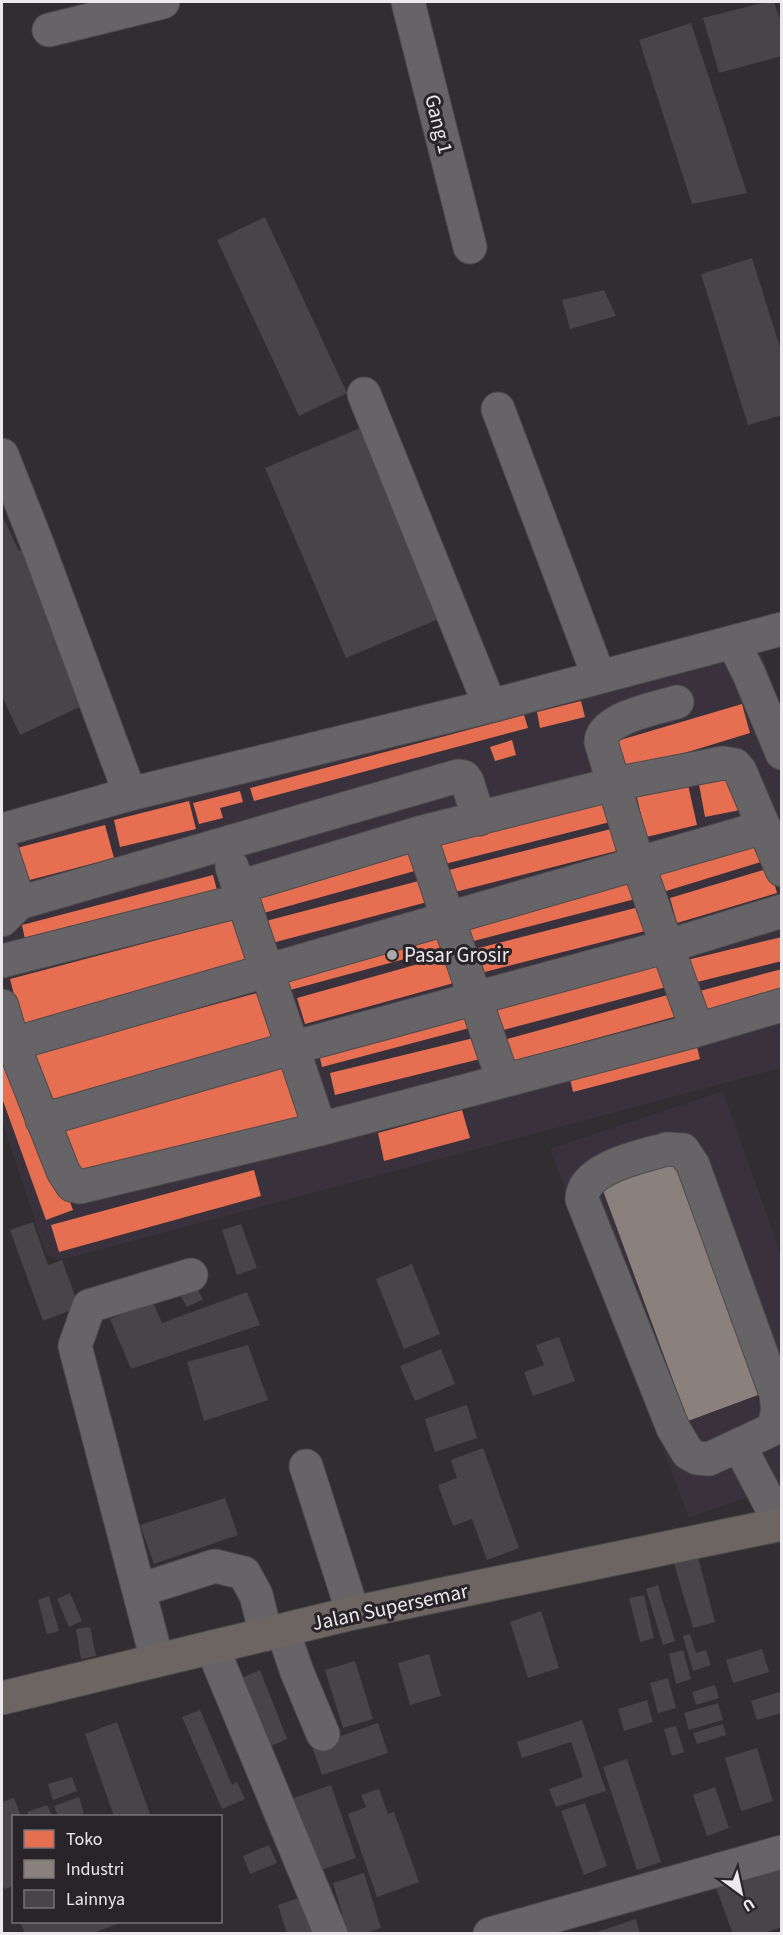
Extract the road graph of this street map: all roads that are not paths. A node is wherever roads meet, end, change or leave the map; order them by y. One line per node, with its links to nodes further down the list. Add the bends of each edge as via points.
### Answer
1 (163, 2): 3 (street)
2 (408, 2): 4 (street, Gang 1)
3 (49, 30)
4 (470, 247)
5 (364, 394): 12 (street)
6 (498, 409): 10 (street)
7 (2, 455): 15 (street)
8 (782, 629): 9 (street)
9 (733, 642): 10 (street); 13 (street)
10 (598, 677): 12 (street)
11 (677, 702): 14 (street, via 624,718 603,731 601,742)
12 (489, 706): 15 (street)
13 (782, 753)
14 (614, 784): 16 (street); 17 (street, via 723,763 735,765); 22 (street)
15 (130, 794): 18 (street)
16 (479, 819): 19 (street); 20 (street, via 467,781 458,776)
17 (764, 826): 22 (street); 23 (street)
18 (2, 830)
19 (419, 833): 24 (street); 27 (street)
20 (223, 843): 24 (street); 26 (street)
21 (2, 852): 26 (street)
22 (638, 864): 27 (street); 28 (street)
23 (782, 870)
24 (241, 893): 29 (street); 30 (street)
25 (782, 911): 28 (street)
26 (10, 912)
27 (448, 918): 30 (street); 31 (street)
28 (668, 946): 31 (street); 34 (street)
29 (2, 961)
30 (265, 970): 35 (street); 36 (street)
31 (475, 998): 36 (street); 37 (street)
32 (782, 1005): 34 (street)
33 (2, 1006): 35 (street)
34 (697, 1030): 37 (street)
35 (13, 1044): 38 (street)
36 (292, 1048): 38 (street); 39 (street)
37 (503, 1080): 39 (street)
38 (42, 1120): 39 (street, via 68,1180 80,1187)
39 (320, 1129)
40 (191, 1275): 44 (street, via 89,1306 75,1346)
41 (739, 1445): 41 (street, via 771,1430 779,1411 693,1165 683,1150 676,1149 616,1163 592,1180 582,1192 582,1199 674,1428 688,1453 697,1458 709,1459); 43 (street)
42 (306, 1466): 45 (street)
43 (781, 1524): 45 (main road, Jalan Supersemar)
44 (140, 1590): 46 (street, via 215,1566 244,1573); 48 (street)
45 (353, 1613): 46 (main road, Jalan Supersemar)
46 (275, 1632): 47 (main road, Jalan Supersemar); 50 (street)
47 (212, 1647): 48 (main road, Jalan Supersemar); 52 (street)
48 (158, 1660): 49 (main road, Jalan Supersemar)
49 (2, 1698)
50 (323, 1734)
51 (782, 1852): 53 (street)
52 (331, 1934)
53 (490, 1934)

